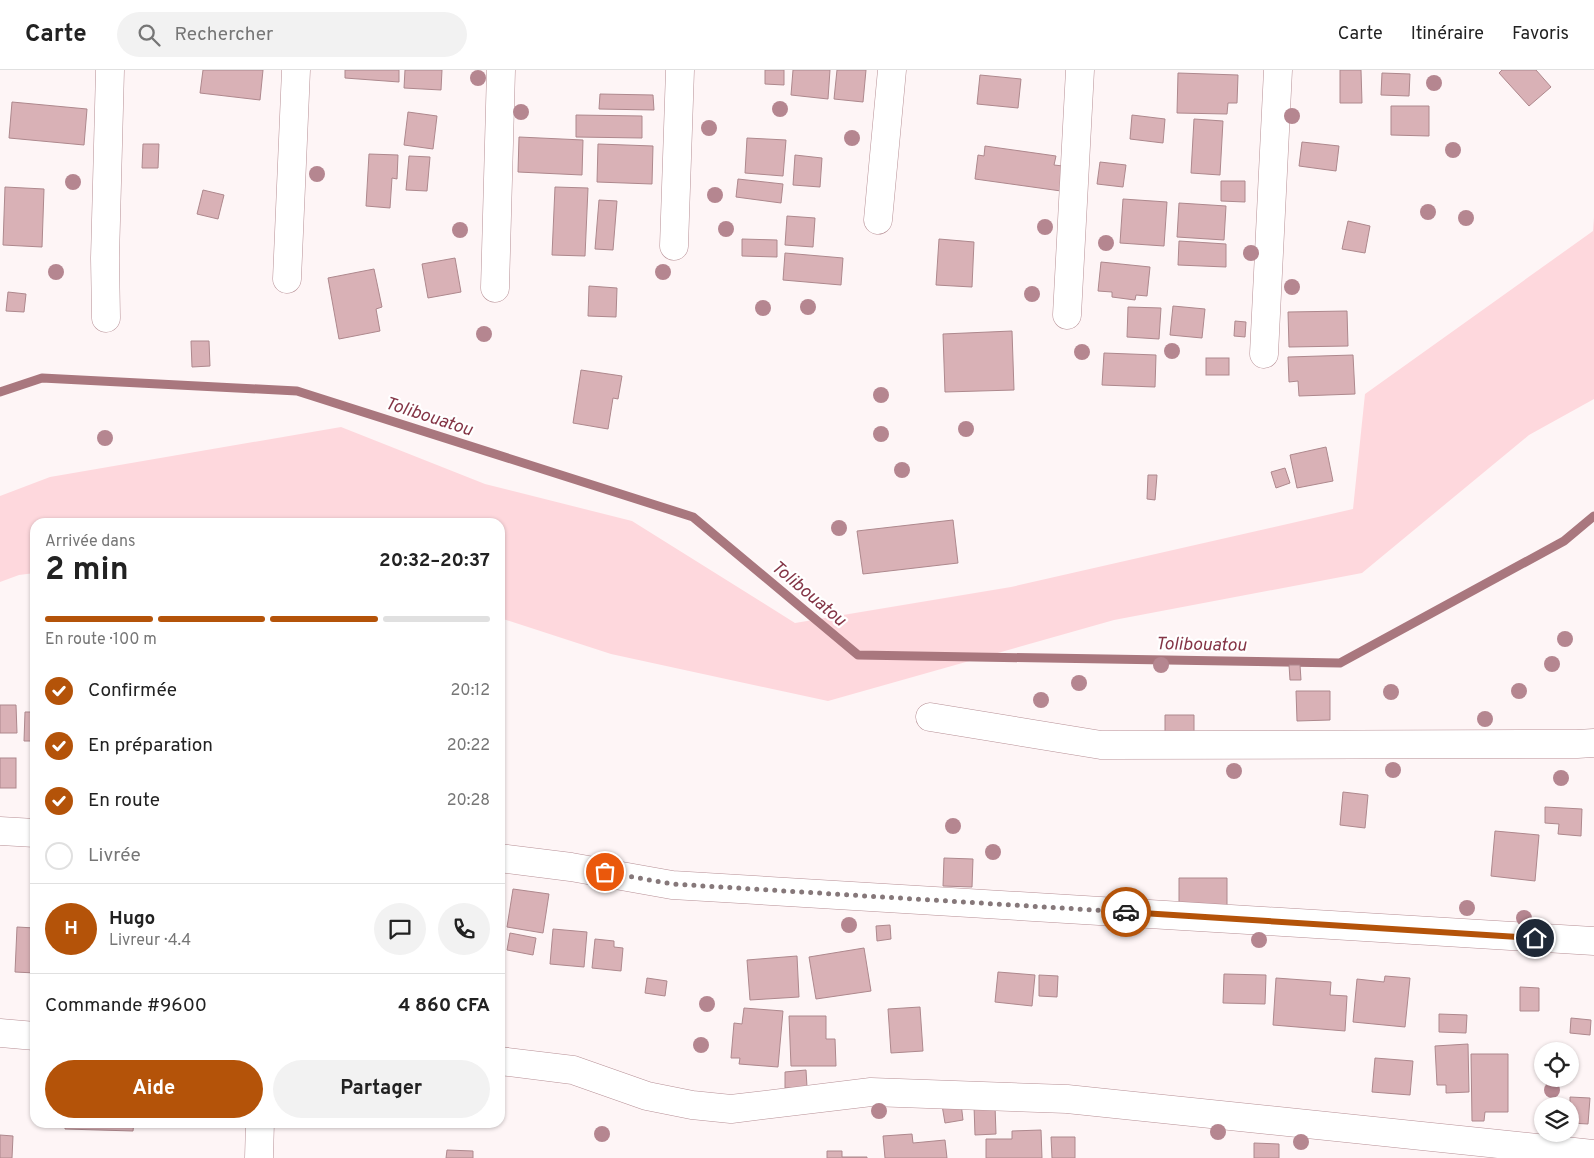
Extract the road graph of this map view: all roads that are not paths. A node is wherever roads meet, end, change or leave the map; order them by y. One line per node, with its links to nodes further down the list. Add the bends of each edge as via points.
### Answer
1 (110, 70): 13 (street)
2 (296, 70): 10 (street)
3 (501, 70): 11 (street)
4 (680, 70): 9 (street)
5 (892, 70): 8 (street)
6 (1080, 70): 12 (street)
7 (1278, 70): 14 (street)
8 (878, 220)
9 (674, 246)
10 (287, 279)
11 (495, 288)
12 (1067, 314)
13 (106, 318)
14 (1264, 354)
15 (930, 717): 16 (street, via 1101,744)
16 (1594, 743)
17 (0, 831): 18 (street)
18 (30, 833)
19 (505, 859): 20 (street, via 672,884)
20 (1594, 941)
21 (0, 1033): 22 (street)
22 (30, 1036)
23 (505, 1062): 25 (street, via 573,1070 647,1096 692,1105 731,1108 871,1092 1067,1099)
24 (260, 1128): 26 (street)
25 (1594, 1155)
26 (259, 1158)

